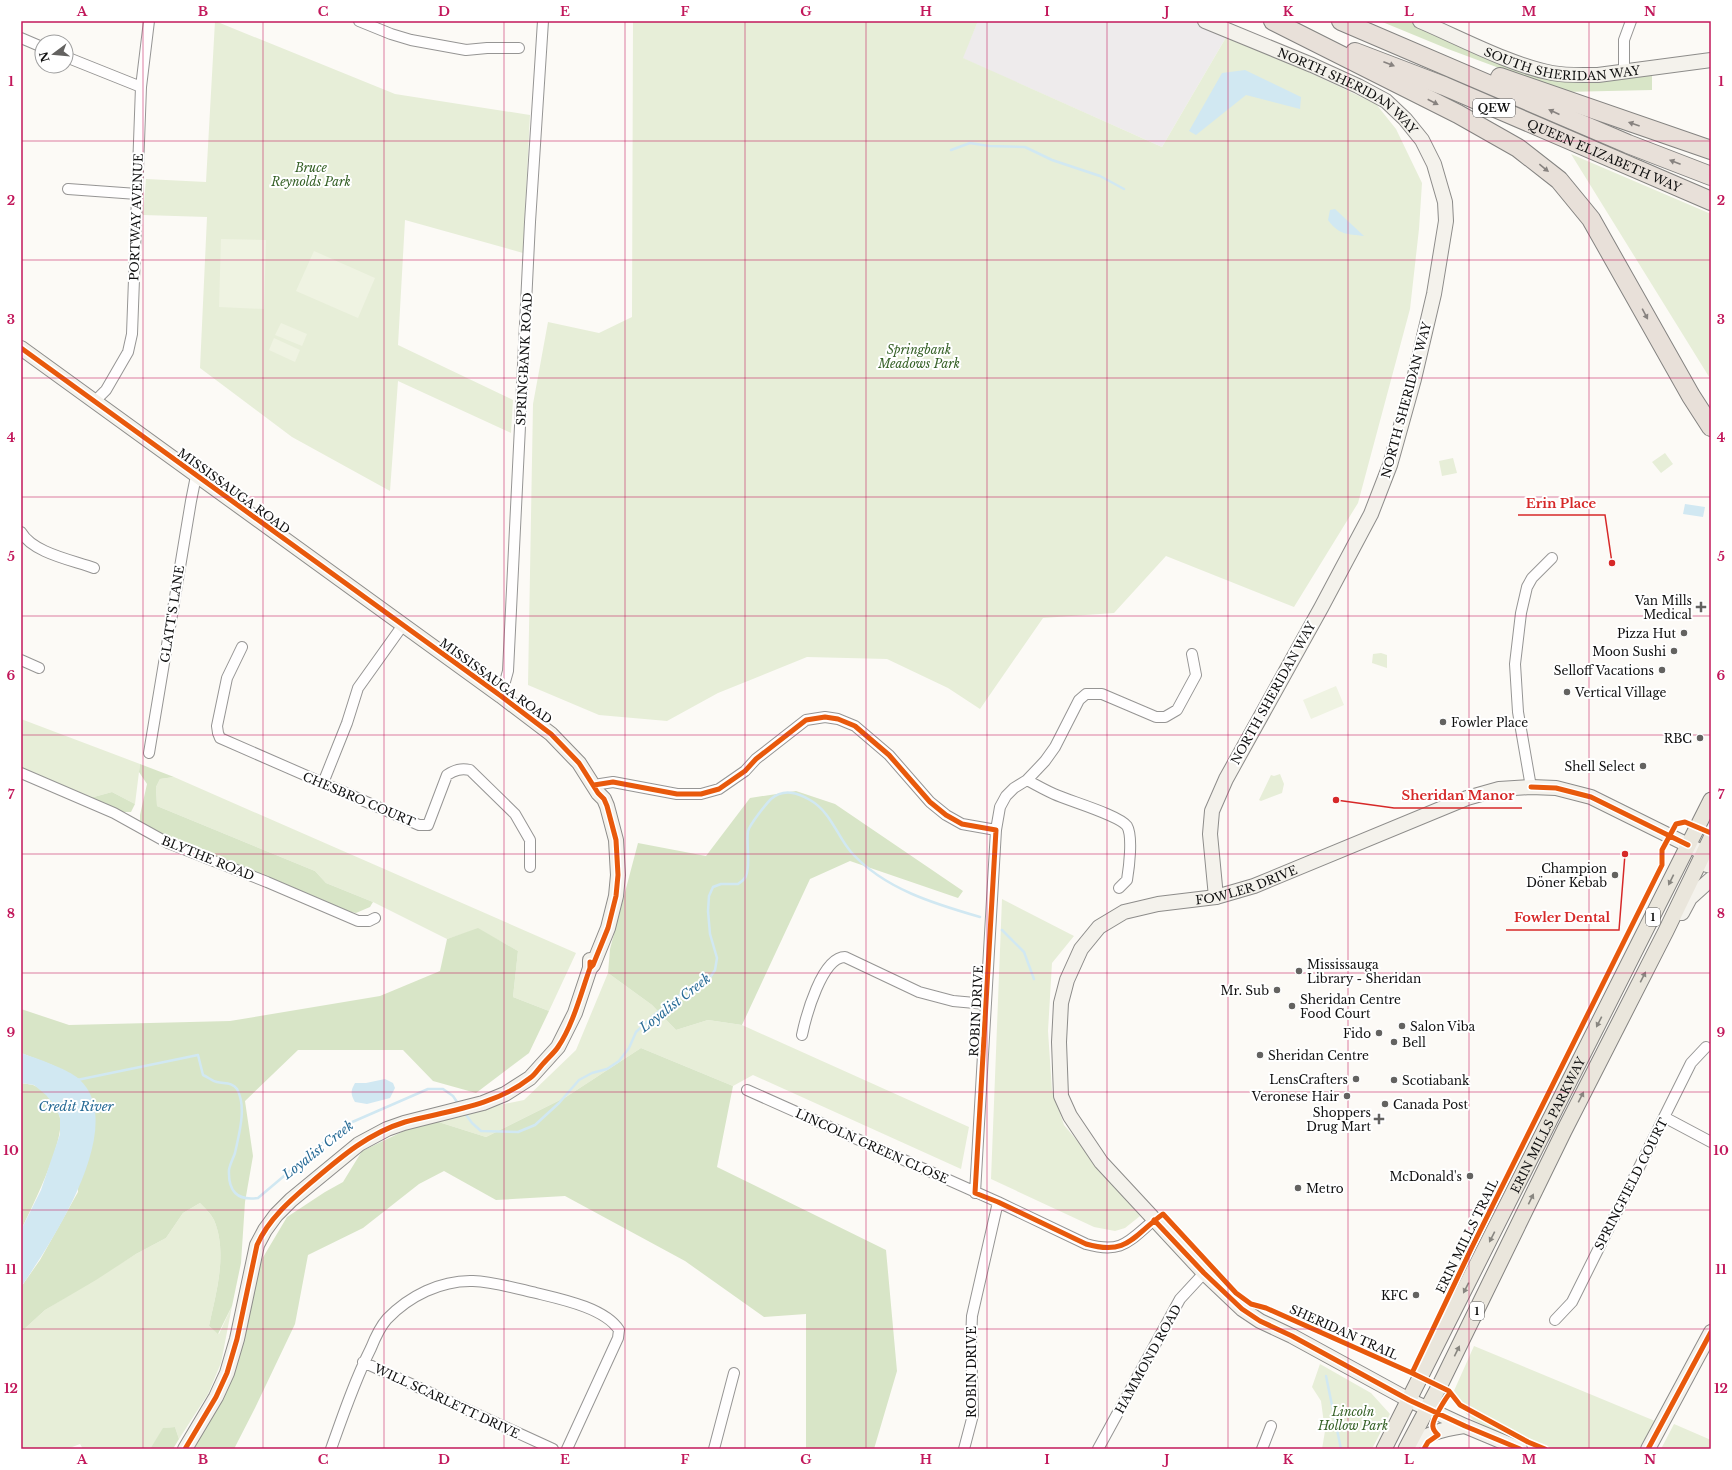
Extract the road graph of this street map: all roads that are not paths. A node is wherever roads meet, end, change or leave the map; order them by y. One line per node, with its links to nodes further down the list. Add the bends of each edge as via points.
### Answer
1 (148, 21): 16 (street, PORTWAY AVENUE)
2 (359, 21): 11 (street, via 418,42 466,50)
3 (543, 21): 34 (street, SPRINGBANK ROAD, via 508,671)
4 (1205, 21): 50 (street, NORTH SHERIDAN WAY, via 1312,65 1386,101 1422,140 1434,164 1445,202 1446,221 1434,294 1414,379 1390,465 1371,514 1226,779 1212,811 1210,834)
5 (1274, 21): 21 (highway, QUEEN ELIZABETH WAY / QEW, one-way to 21, via 1444,86); 24 (highway, one-way to 24, via 1512,144 1558,180 1591,219)
6 (1341, 21): 12 (highway, QUEEN ELIZABETH WAY / QEW)
7 (1420, 21): 15 (street, SOUTH SHERIDAN WAY, via 1540,70 1582,76)
8 (1631, 21): 15 (street, via 1624,40)
9 (21, 38): 10 (street)
10 (34, 44)
11 (519, 48)
12 (1425, 56): 17 (highway, one-way to 12, via 1445,57); 18 (highway, QUEEN ELIZABETH WAY / QEW, one-way to 12, via 1628,144)
13 (74, 60): 16 (street)
14 (1711, 60): 15 (street, SOUTH SHERIDAN WAY)
15 (1624, 71)
16 (141, 87): 20 (street, PORTWAY AVENUE)
17 (1711, 150)
18 (1711, 176)
19 (68, 189): 20 (street)
20 (137, 194): 23 (street, PORTWAY AVENUE, via 132,334 128,352 106,390)
21 (1711, 201)
22 (21, 348): 23 (street, MISSISSAUGA ROAD)
23 (94, 402): 25 (street, MISSISSAUGA ROAD)
24 (1711, 427)
25 (196, 476): 29 (street, MISSISSAUGA ROAD); 35 (street, GLATT'S LANE)
26 (21, 532): 28 (street, via 36,547)
27 (1552, 558): 39 (street, via 1532,578 1527,587 1515,664 1518,712)
28 (94, 568)
29 (403, 625): 34 (street, MISSISSAUGA ROAD); 38 (street, via 358,688)
30 (242, 647): 38 (street, CHESBRO COURT, via 227,678 217,726 220,738)
31 (1192, 654): 37 (street, ROBIN DRIVE, via 1196,675 1177,710 1165,717 1156,717 1102,694 1086,694 1079,700 1055,747)
32 (21, 660): 33 (street)
33 (39, 668)
34 (501, 696): 40 (street, MISSISSAUGA ROAD, via 551,734 579,763)
35 (149, 753)
36 (21, 773): 51 (street, BLYTHE ROAD, via 114,814 168,843 271,883 358,921)
37 (1027, 780): 42 (street, ROBIN DRIVE, via 1006,796 1000,807); 49 (street, via 1053,794 1116,818 1127,827 1127,880)
38 (323, 783): 46 (street, CHESBRO COURT, via 410,822 428,825 447,775 463,768 470,770 515,814 530,840)
39 (1531, 786): 44 (street, FOWLER DRIVE, via 1556,788 1591,797); 50 (street, FOWLER DRIVE, via 1499,789 1467,798 1254,886)
40 (596, 789): 42 (street, via 614,782 678,794 700,794 719,789 745,771 756,759 806,720 825,716 856,726 889,755 930,802 946,816 962,824); 72 (street, MISSISSAUGA ROAD, via 609,841 609,895 575,1013 558,1047 530,1078 505,1094 472,1106 404,1123 359,1144 276,1215 257,1245 234,1350 223,1383)
41 (1711, 800): 44 (main road, ERIN MILLS PARKWAY / 1)
42 (996, 830): 53 (street, ROBIN DRIVE)
43 (1711, 838): 45 (main road, ERIN MILLS PARKWAY / 1)
44 (1688, 845): 45 (street, FOWLER DRIVE); 67 (main road, ERIN MILLS PARKWAY / 1, one-way to 67)
45 (1707, 852): 47 (street, via 1707,865); 52 (main road, ERIN MILLS PARKWAY / 1)
46 (530, 866)
47 (1711, 866)
48 (1711, 879): 52 (street, via 1690,898 1677,924)
49 (1119, 888)
50 (1216, 898): 61 (street, FOWLER DRIVE, via 1158,904 1124,912 1099,927 1081,949 1067,980 1061,1003 1061,1096 1070,1116 1101,1162)
51 (375, 918)
52 (1666, 931): 68 (main road, ERIN MILLS PARKWAY / 1, one-way to 52, via 1442,1381 1564,1131)
53 (986, 1004): 54 (street, via 953,1001 919,992 845,957 840,957 827,968 806,1014); 59 (street, ROBIN DRIVE)
54 (802, 1035)
55 (1706, 1047): 57 (street, SPRINGFIELD COURT, via 1691,1063)
56 (747, 1090): 59 (street, LINCOLN GREEN CLOSE)
57 (1664, 1117): 58 (street); 63 (street, SPRINGFIELD COURT, via 1572,1302)
58 (1711, 1142)
59 (975, 1193): 60 (street, LINCOLN GREEN CLOSE)
60 (998, 1202): 61 (street, LINCOLN GREEN CLOSE, via 1086,1244 1102,1249 1121,1247); 77 (street, ROBIN DRIVE, via 972,1316 970,1339 974,1415)
61 (1154, 1220): 62 (street, FOWLER DRIVE)
62 (1204, 1274): 67 (street, FOWLER DRIVE, via 1242,1309 1260,1321); 78 (street, HAMMOND ROAD, via 1180,1299)
63 (1555, 1320)
64 (1711, 1332): 82 (street)
65 (363, 1362): 73 (street); 74 (street, WILL SCARLETT DRIVE); 75 (street, via 387,1320 417,1295 436,1287 472,1281 570,1300 610,1319 619,1330 618,1338)
66 (734, 1373): 76 (street)
67 (1409, 1400): 68 (street, FOWLER DRIVE); 80 (main road, ERIN MILLS PARKWAY / 1)
68 (1426, 1408): 70 (street, FOWLER DRIVE); 71 (main road, ERIN MILLS PARKWAY / 1)
69 (1271, 1426): 79 (street)
70 (1465, 1426): 71 (street, via 1441,1429); 81 (street, FOWLER DRIVE)
71 (1406, 1448)
72 (185, 1449)
73 (331, 1449)
74 (553, 1449)
75 (567, 1449)
76 (714, 1449)
77 (964, 1449)
78 (1098, 1449)
79 (1262, 1449)
80 (1384, 1449)
81 (1520, 1449)
82 (1648, 1449)

